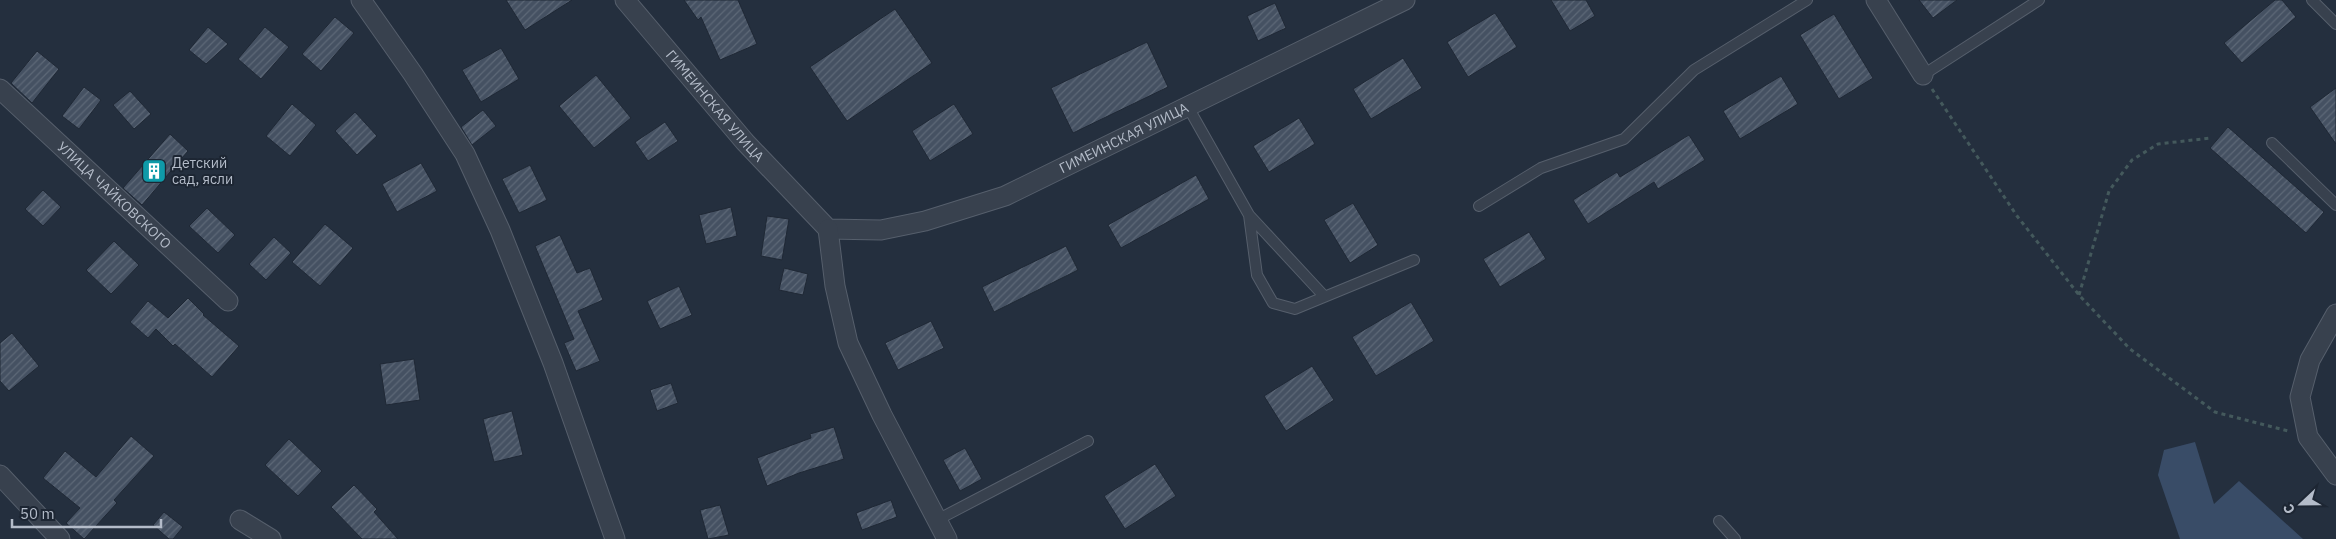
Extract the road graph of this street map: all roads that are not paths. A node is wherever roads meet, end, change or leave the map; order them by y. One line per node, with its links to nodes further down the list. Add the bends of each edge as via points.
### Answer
1 (361, 0): 29 (street, via 465,154 500,230 553,363)
2 (626, 0): 16 (street, ГИМЕИНСКАЯ УЛИЦА, via 745,142)
3 (1405, 0): 11 (street, ГИМЕИНСКАЯ УЛИЦА)
4 (1807, 0): 14 (lane, via 1694,70 1624,139 1541,168)
5 (1876, 0): 9 (street)
6 (2039, 0): 9 (lane)
7 (2312, 0): 8 (lane)
8 (2336, 24)
9 (1923, 75)
10 (0, 90): 19 (street, УЛИЦА ЧАЙКОВСКОГО)
11 (1188, 107): 15 (lane); 16 (street, ГИМЕИНСКАЯ УЛИЦА, via 1005,196 924,221 882,230)
12 (2272, 144): 13 (lane)
13 (2336, 205)
14 (1479, 206)
15 (1250, 216): 18 (lane); 18 (lane, via 1257,275 1273,304 1295,309)
16 (828, 229): 25 (street, via 835,286 848,343)
17 (1414, 260): 18 (lane)
18 (1324, 296)
19 (228, 301)
20 (2336, 314): 22 (street, via 2310,360 2300,397 2308,437)
21 (1088, 441): 25 (lane)
22 (2336, 474)
23 (0, 475): 27 (street)
24 (240, 520): 28 (street)
25 (937, 520): 30 (street)
26 (1719, 521): 31 (lane)
27 (60, 539)
28 (271, 539)
29 (615, 539)
30 (947, 539)
31 (1735, 539)

